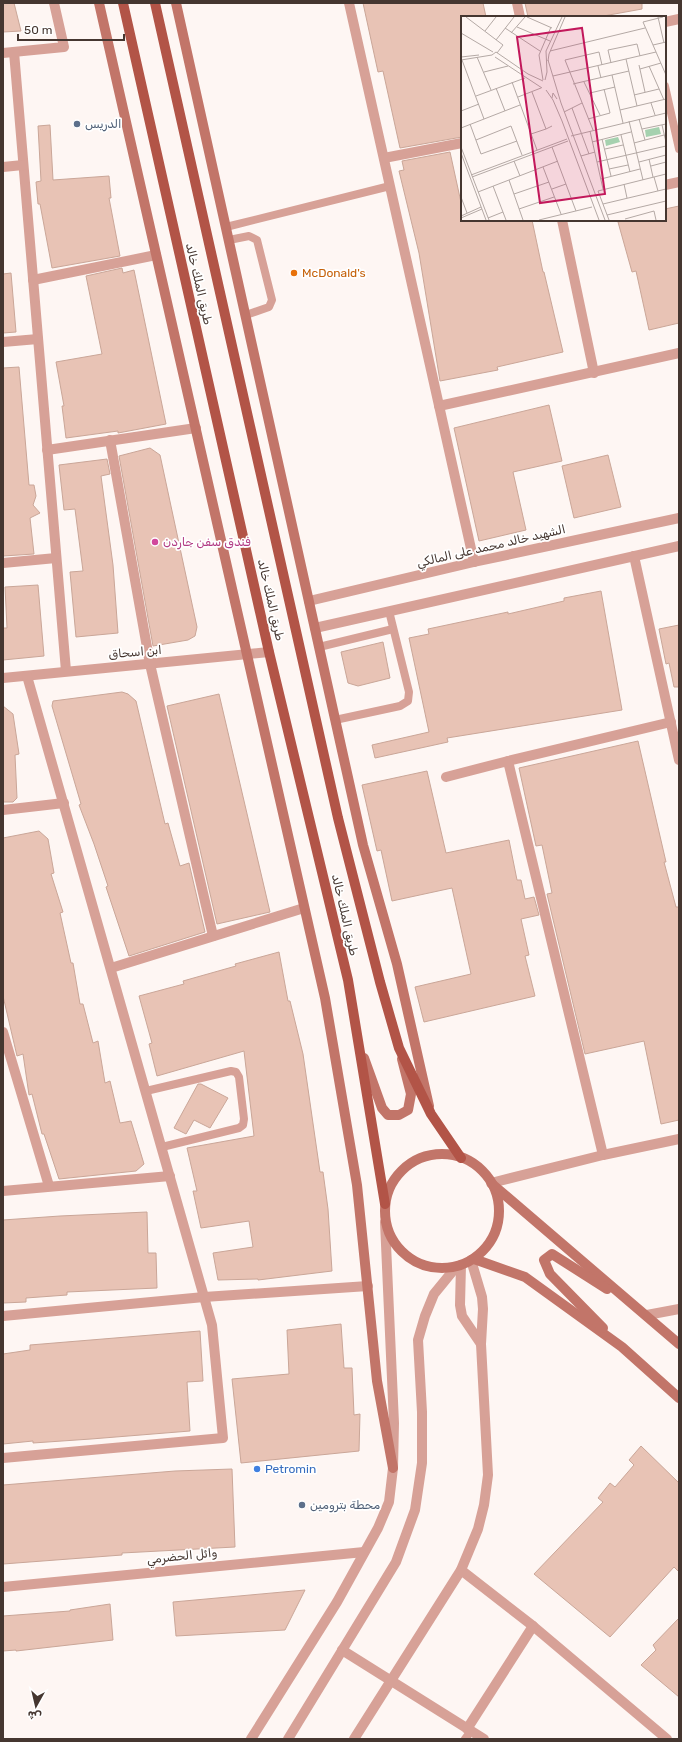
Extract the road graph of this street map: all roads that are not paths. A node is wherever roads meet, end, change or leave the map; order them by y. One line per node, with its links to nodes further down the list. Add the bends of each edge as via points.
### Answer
1 (54, 3): 11 (street, via 64,47)
2 (99, 3): 25 (main road)
3 (123, 3): 47 (main road, طريق الملك خالد)
4 (155, 3): 65 (main road, طريق الملك خالد, via 338,818)
5 (176, 3): 23 (main road)
6 (349, 3): 16 (street)
7 (517, 3): 8 (street)
8 (520, 16)
9 (679, 19): 10 (street)
10 (666, 22)
11 (14, 52): 12 (street); 17 (street)
12 (3, 53)
13 (666, 90): 15 (lane)
14 (461, 142): 16 (street)
15 (679, 149)
16 (384, 158): 21 (street)
17 (23, 165): 18 (street); 26 (street)
18 (3, 167)
19 (679, 182): 20 (street)
20 (666, 185)
21 (390, 186): 23 (lane); 32 (street)
22 (562, 221): 31 (street)
23 (226, 227): 24 (main road)
24 (230, 240): 27 (main road); 27 (lane, via 249,236 257,240 272,300 269,307)
25 (156, 255): 26 (street); 33 (main road)
26 (33, 280): 28 (street)
27 (246, 315): 42 (main road)
28 (38, 339): 29 (street); 35 (street)
29 (3, 342)
30 (679, 353): 31 (street)
31 (594, 373): 32 (street)
32 (439, 406): 40 (street)
33 (196, 428): 34 (street); 48 (main road)
34 (110, 440): 35 (street); 49 (street)
35 (47, 450): 39 (street)
36 (679, 518): 40 (street, الشهيد خالد محمد على المالكي)
37 (679, 546): 38 (street)
38 (634, 556): 43 (street); 54 (street)
39 (56, 558): 41 (street); 50 (street)
40 (474, 562): 42 (street, الشهيد خالد محمد على المالكي)
41 (3, 563)
42 (309, 601): 44 (main road)
43 (389, 611): 44 (street); 45 (lane)
44 (315, 628): 46 (main road)
45 (394, 628): 46 (lane); 53 (lane, via 410,692 408,701 400,706)
46 (319, 647): 53 (main road)
47 (269, 652): 48 (street, ابن اسحاق); 64 (main road, طريق الملك خالد, via 348,980)
48 (246, 654): 49 (street, ابن اسحاق); 60 (main road)
49 (150, 664): 50 (street, ابن اسحاق); 61 (street)
50 (66, 672): 51 (street, ابن اسحاق)
51 (27, 676): 52 (street, ابن اسحاق); 58 (street)
52 (3, 678)
53 (335, 720): 68 (main road, via 363,845 397,964)
54 (670, 722): 55 (street); 56 (street)
55 (679, 760)
56 (508, 761): 57 (street); 71 (street)
57 (446, 777)
58 (64, 803): 59 (street); 62 (street)
59 (3, 810)
60 (304, 908): 61 (street); 80 (main road, via 325,998 357,1184)
61 (213, 936): 62 (street)
62 (110, 968): 67 (street)
63 (3, 1032): 66 (street)
64 (360, 1047): 65 (main road, via 382,1108 388,1115 399,1115 408,1110 411,1094); 77 (main road, طريق الملك خالد)
65 (399, 1048): 68 (main road, طريق الملك خالد)
66 (8, 1064): 75 (street)
67 (146, 1091): 70 (street); 70 (lane, via 231,1071 239,1076 243,1125)
68 (431, 1114): 72 (main road, طريق الملك خالد)
69 (679, 1139): 71 (street)
70 (162, 1147): 73 (street)
71 (603, 1155): 74 (street)
72 (461, 1158): 74 (main road, via 483,1172); 77 (main road, via 444,1154 412,1162 392,1183)
73 (170, 1176): 75 (street); 81 (street)
74 (492, 1183): 79 (main road, via 498,1199 499,1216 495,1233 486,1247); 83 (main road)
75 (49, 1186): 76 (street)
76 (3, 1190)
77 (385, 1204): 78 (main road)
78 (385, 1222): 79 (main road, via 392,1239 403,1254 419,1264 437,1268); 90 (street, via 394,1423)
79 (465, 1263): 85 (street, via 482,1297); 85 (street, via 460,1305 462,1316); 87 (main road, via 525,1277); 95 (street, via 434,1294 418,1340 422,1463 415,1510 396,1562)
80 (368, 1286): 81 (street); 90 (main road, via 377,1381)
81 (204, 1297): 84 (street); 89 (street, via 212,1325 223,1438)
82 (679, 1309): 83 (street)
83 (647, 1315): 86 (main road); 87 (main road, via 552,1254 544,1260 550,1274)
84 (3, 1316)
85 (480, 1344): 92 (street, via 488,1475 478,1529)
86 (679, 1344)
87 (622, 1347): 88 (main road)
88 (679, 1398)
89 (3, 1458)
90 (393, 1468): 91 (street, via 389,1502)
91 (364, 1552): 93 (street, وائل الحضرمي); 98 (street, via 337,1602)
92 (461, 1570): 94 (street); 96 (street)
93 (3, 1587)
94 (533, 1626): 97 (street); 102 (street)
95 (342, 1650): 96 (street); 99 (street)
96 (391, 1681): 97 (street); 100 (street)
97 (468, 1733): 101 (street)
98 (251, 1739)
99 (288, 1739)
100 (354, 1739)
101 (484, 1739)
102 (667, 1739)

